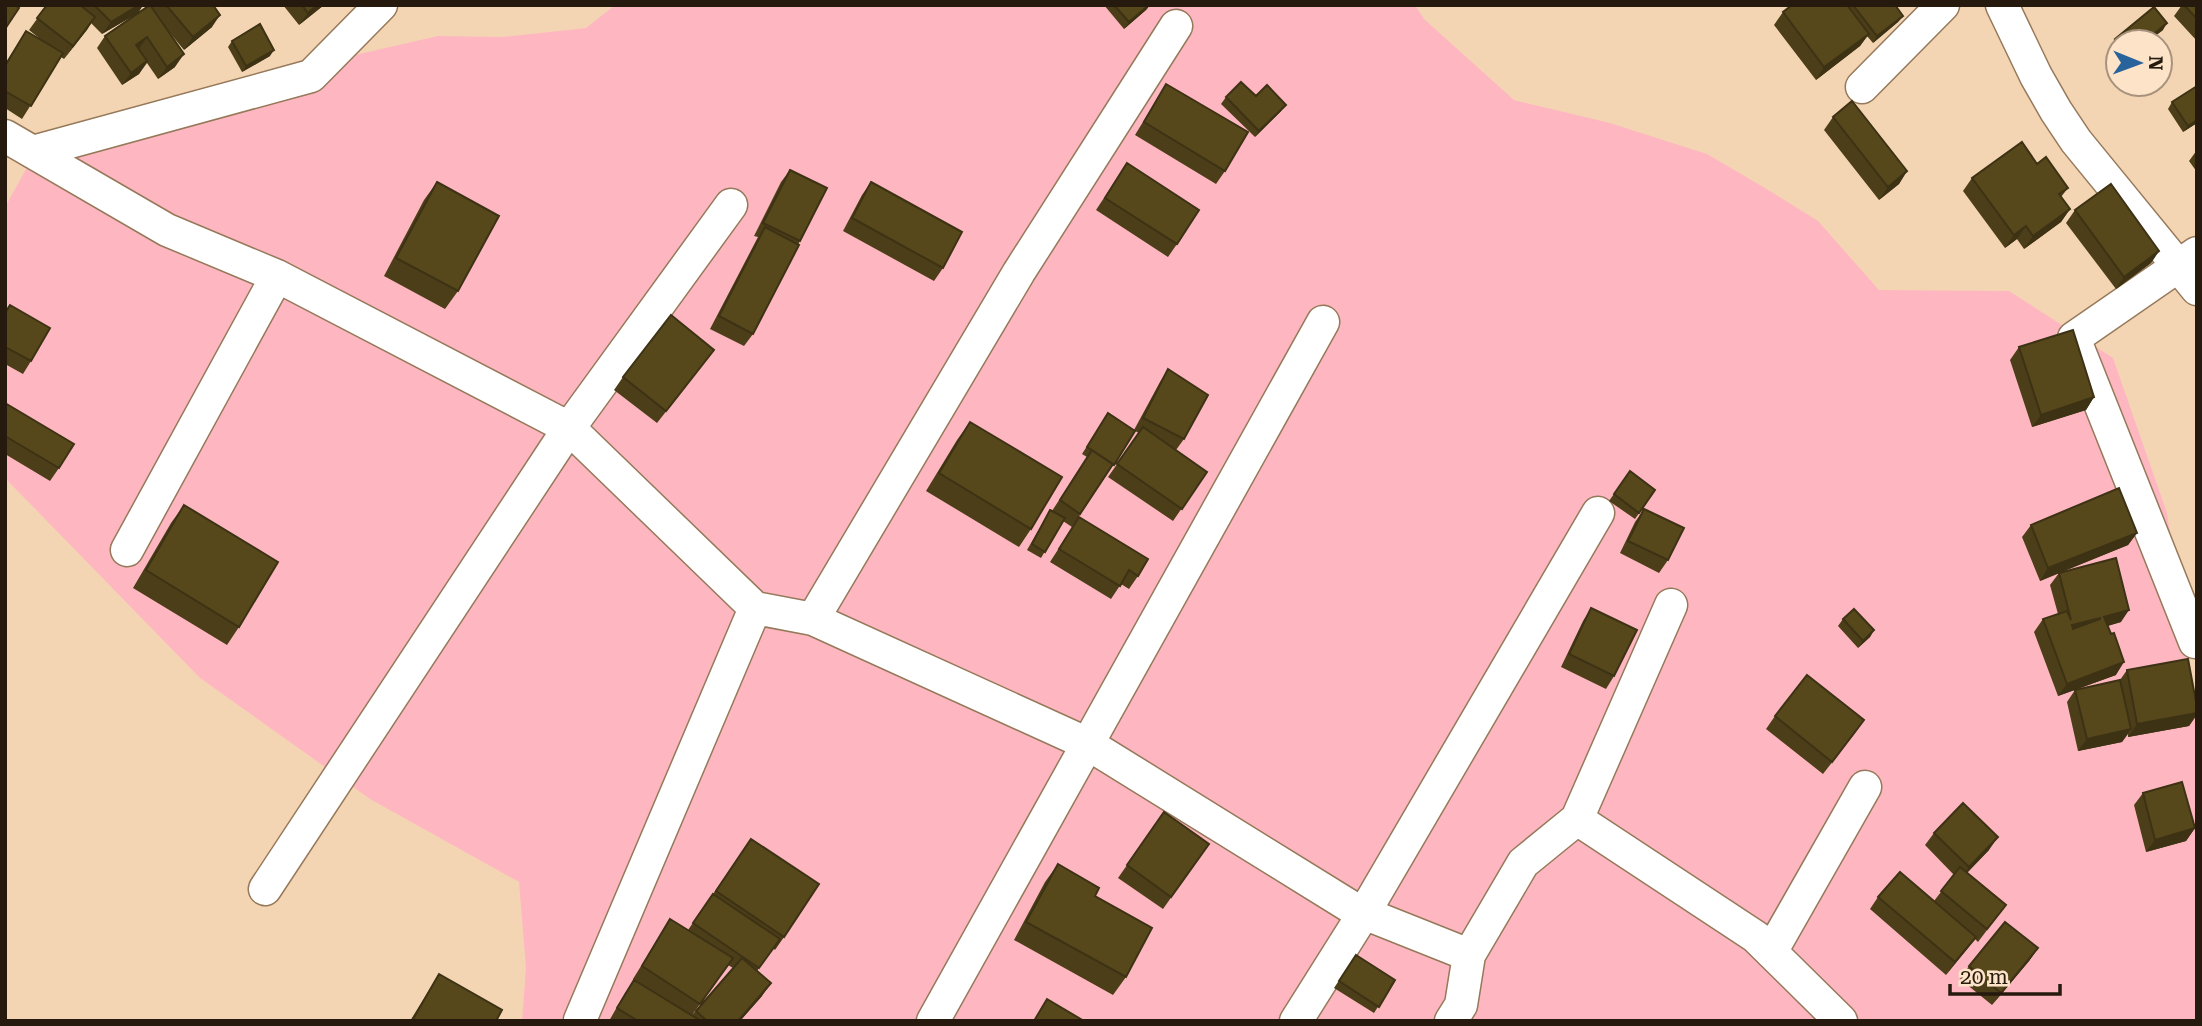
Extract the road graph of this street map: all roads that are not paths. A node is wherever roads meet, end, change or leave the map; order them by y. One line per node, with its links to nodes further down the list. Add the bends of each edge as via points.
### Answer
1 (381, 5): 7 (street, via 311,76)
2 (1943, 5): 5 (street)
3 (2001, 5): 9 (street, via 2063,121)
4 (1176, 26): 17 (street, via 1019,272)
5 (1862, 87)
6 (5, 136): 7 (street)
7 (33, 152): 10 (street, via 167,230)
8 (731, 205): 12 (street)
9 (2190, 269): 18 (street, via 2074,338)
10 (277, 276): 12 (street); 14 (street)
11 (1323, 322): 19 (street)
12 (569, 428): 16 (street); 22 (street)
13 (1598, 513): 23 (street)
14 (127, 550)
15 (1671, 605): 21 (street)
16 (755, 608): 17 (street); 26 (street)
17 (813, 619): 19 (street)
18 (2195, 642)
19 (1088, 744): 23 (street); 27 (street)
20 (1864, 787): 24 (street)
21 (1577, 819): 24 (street, via 1756,937); 25 (street, via 1523,863)
22 (265, 889)
23 (1364, 913): 25 (street); 28 (street)
24 (1771, 952): 30 (street)
25 (1469, 955): 29 (street, via 1461,1005)
26 (580, 1020)
27 (933, 1021)
28 (1296, 1021)
29 (1451, 1021)
30 (1841, 1021)

